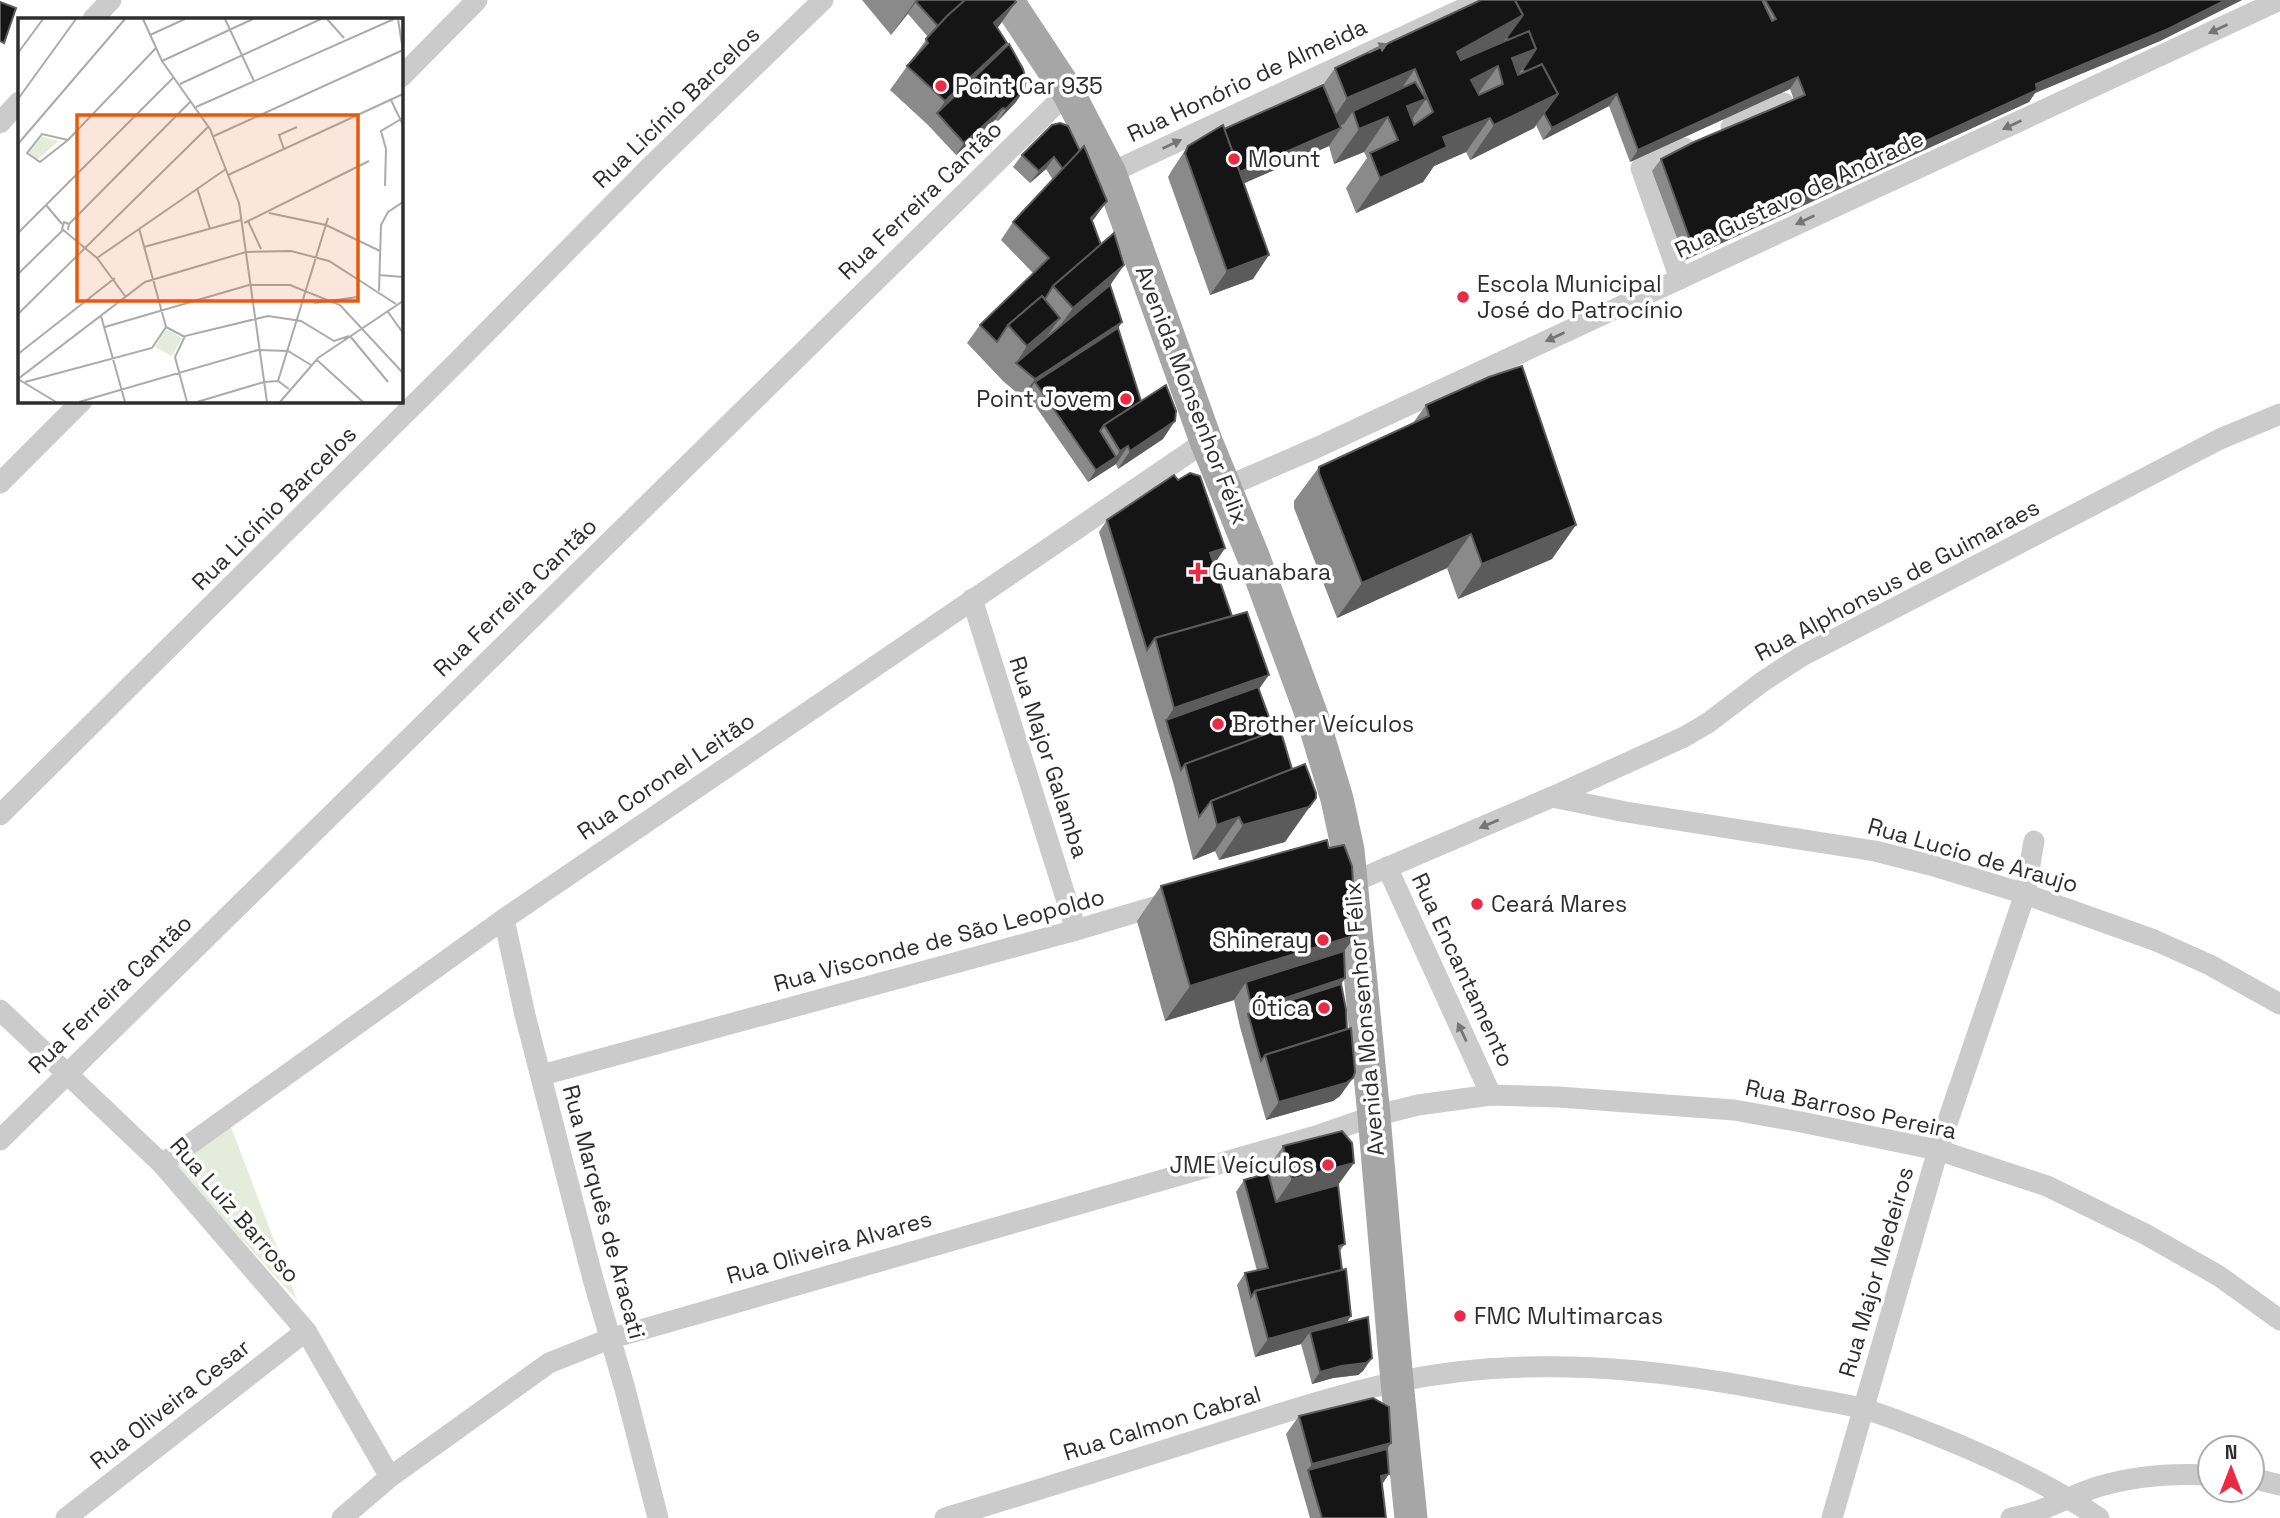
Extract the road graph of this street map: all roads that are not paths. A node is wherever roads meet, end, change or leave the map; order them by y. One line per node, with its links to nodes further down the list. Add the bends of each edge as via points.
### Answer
1 (111, 0): 7 (street)
2 (477, 0): 8 (street)
3 (823, 0): 22 (street, Rua Licínio Barcelos)
4 (1007, 0): 9 (main road, Avenida Monsenhor Félix)
5 (1482, 0): 13 (street, Rua Honório de Almeida, one-way to 5)
6 (2280, 0): 14 (street, Rua Gustavo de Andrade, one-way to 14)
7 (94, 18)
8 (402, 76)
9 (1068, 92): 13 (main road, Avenida Monsenhor Félix); 32 (street, Rua Ferreira Cantão)
10 (18, 103): 12 (street)
11 (1784, 103): 14 (street, via 1641,168)
12 (0, 123)
13 (1110, 173): 17 (main road, Avenida Monsenhor Félix)
14 (1680, 279): 19 (street, Rua Gustavo de Andrade, one-way to 19)
15 (81, 402): 18 (street)
16 (2280, 414): 21 (street, Rua Alphonsus de Guimaraes, via 2220,439 1802,656 1684,737)
17 (1206, 441): 19 (main road, Avenida Monsenhor Félix); 20 (street, Rua Coronel Leitão)
18 (0, 483)
19 (1226, 487): 24 (main road, Avenida Monsenhor Félix, via 1312,716 1337,799)
20 (972, 599): 28 (street, Rua Coronel Leitão); 29 (street, Rua Major Galamba)
21 (1552, 797): 25 (street, Rua Alphonsus de Guimaraes, one-way to 25); 26 (street, Rua Lucio de Araujo, via 1875,851)
22 (0, 815)
23 (2034, 841): 26 (street, Rua Major Medeiros)
24 (1340, 864): 25 (street, Rua Alphonsus de Guimaraes); 35 (main road, Avenida Monsenhor Félix)
25 (1387, 867): 34 (street, Rua Encantamento, one-way to 25)
26 (2025, 894): 30 (street, Rua Lucio de Araujo, via 2154,940); 37 (street, Rua Major Medeiros)
27 (1193, 896): 29 (street, Rua Visconde de São Leopoldo)
28 (504, 919): 33 (street, Rua Marquês de Aracati); 38 (street, Rua Coronel Leitão)
29 (1076, 930): 33 (street, Rua Visconde de São Leopoldo)
30 (2280, 1004)
31 (0, 1010): 32 (street, Rua Luiz Barroso)
32 (67, 1073): 36 (street, Rua Ferreira Cantão); 38 (street, Rua Luiz Barroso)
33 (542, 1075): 41 (street, Rua Marquês de Aracati)
34 (1491, 1094): 35 (street, Rua Barroso Pereira); 37 (street, Rua Barroso Pereira, via 1734,1111)
35 (1374, 1116): 41 (street, Rua Oliveira Alvares); 42 (main road, Avenida Monsenhor Félix)
36 (0, 1140)
37 (1938, 1150): 39 (street, Rua Barroso Pereira, via 2047,1186 2145,1234 2219,1276); 43 (street, Rua Major Medeiros)
38 (162, 1164): 40 (street, Rua Luiz Barroso)
39 (2280, 1320)
40 (306, 1331): 45 (street, Rua Luiz Barroso); 47 (street, Rua Oliveira Cesar)
41 (609, 1339): 45 (street, Rua Oliveira Alvares, via 549,1363); 49 (street, Rua Marquês de Aracati)
42 (1396, 1382): 43 (street, Rua Calmon Cabral, via 1505,1367 1595,1368 1727,1382); 50 (street, Rua Calmon Cabral); 51 (main road, Avenida Monsenhor Félix)
43 (1864, 1409): 46 (street, Rua Calmon Cabral, via 1982,1454); 52 (street, Rua Major Medeiros)
44 (2196, 1475): 46 (street, via 2144,1477)
45 (390, 1477): 48 (street, Rua Oliveira Alvares)
46 (2070, 1497): 53 (street, via 2043,1511); 54 (street, Rua Calmon Cabral)
47 (66, 1518)
48 (342, 1518)
49 (658, 1518)
50 (945, 1518)
51 (1411, 1518)
52 (1832, 1518)
53 (2011, 1518)
54 (2099, 1518)

